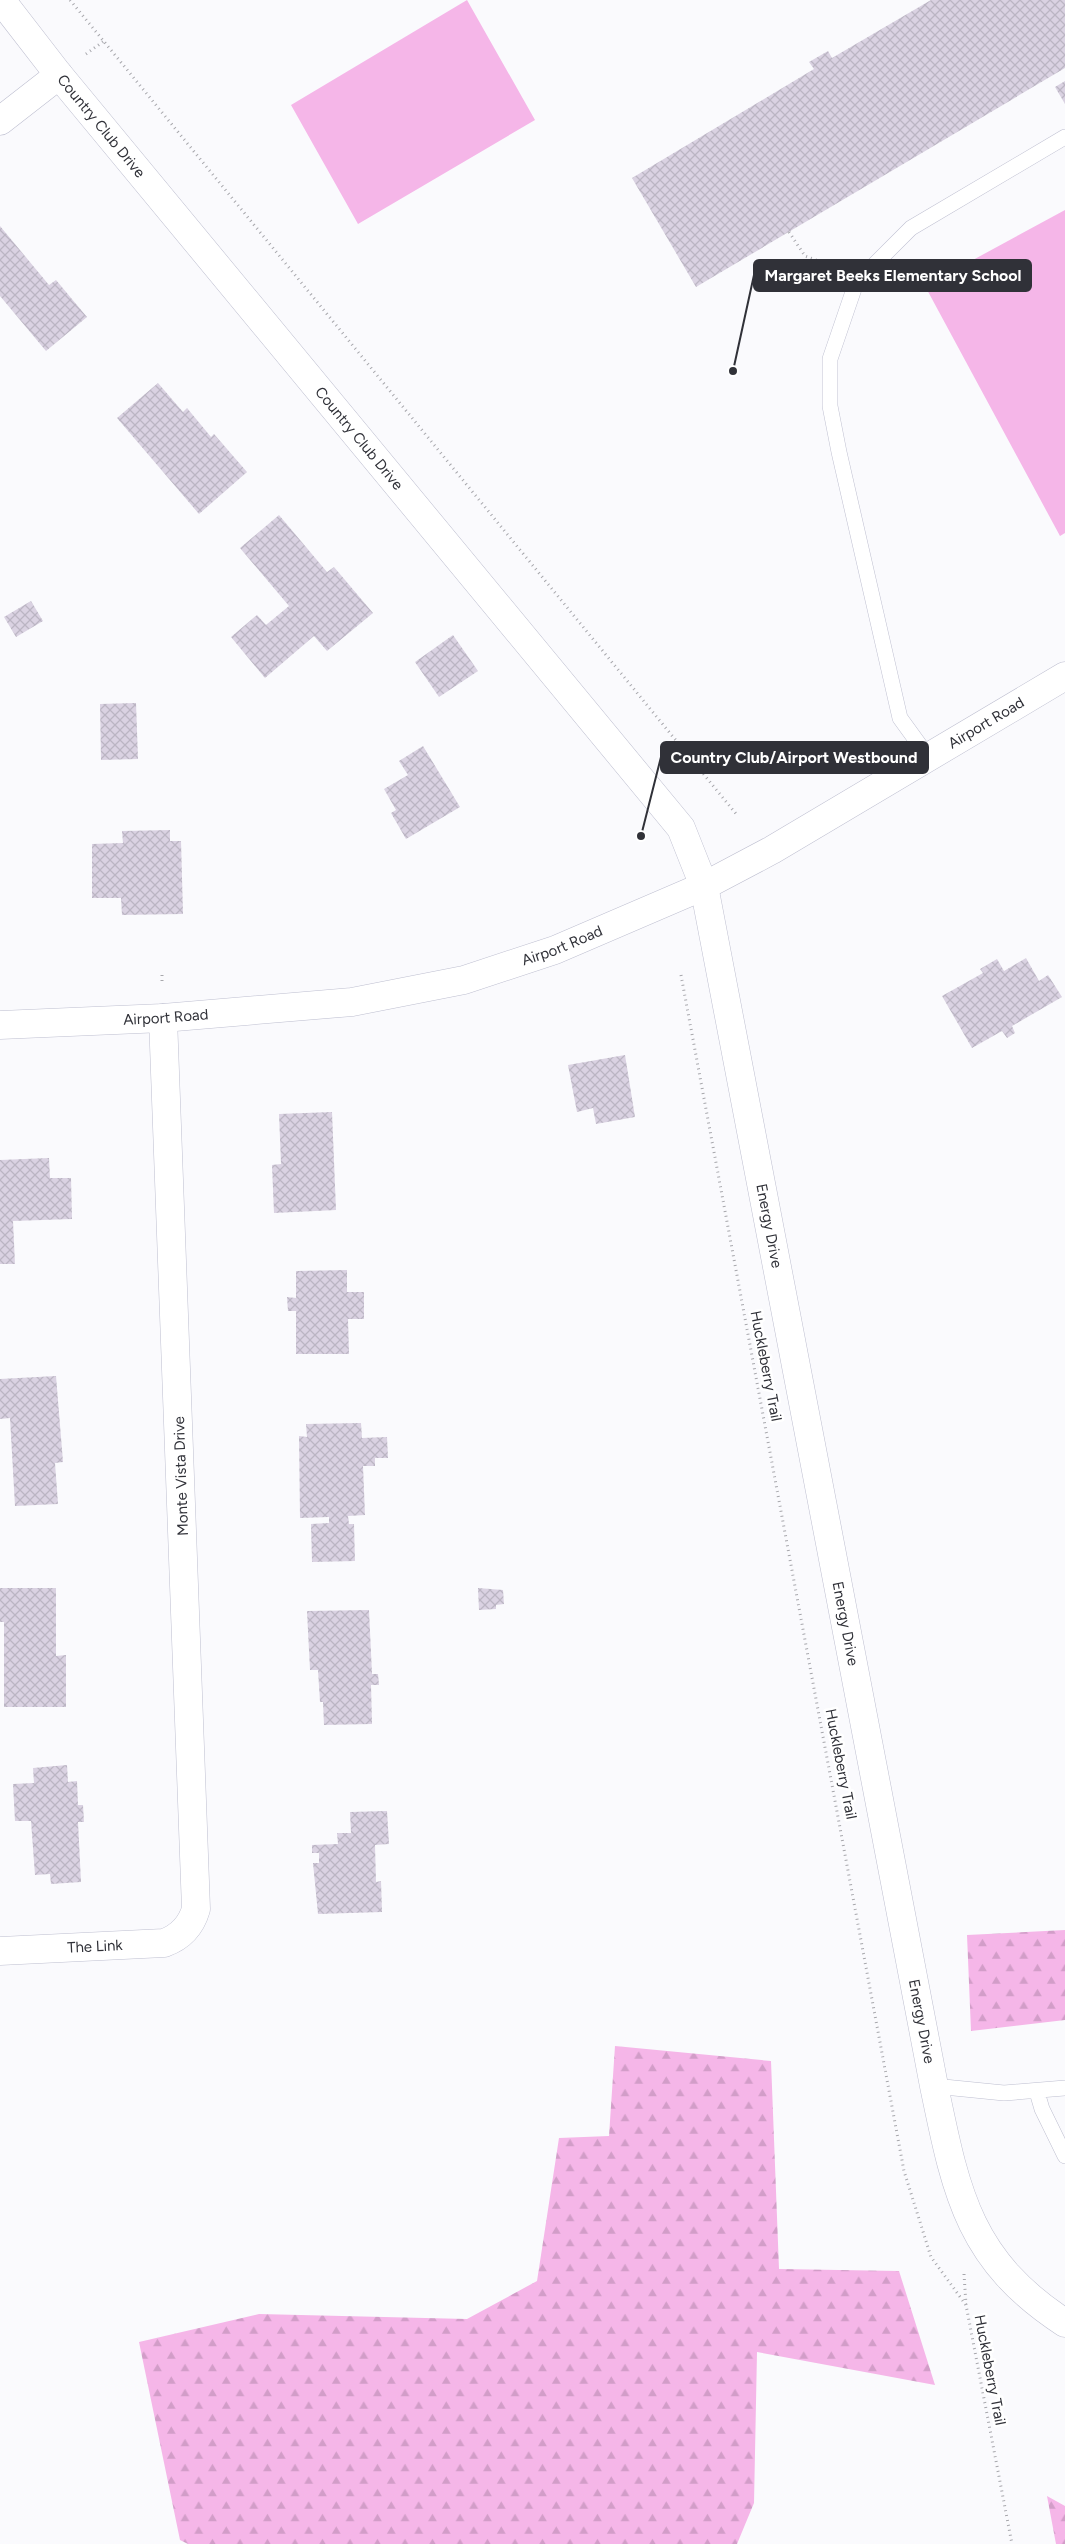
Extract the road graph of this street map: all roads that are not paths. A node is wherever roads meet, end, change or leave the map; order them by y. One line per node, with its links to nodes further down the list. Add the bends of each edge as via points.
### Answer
1 (0, 0): 2 (street, Country Club Drive)
2 (59, 75): 3 (street); 7 (street, Country Club Drive, via 681,828)
3 (0, 121)
4 (1065, 137): 6 (lane, via 911,228 856,284 830,359 830,406 900,718)
5 (1065, 676): 6 (street, Airport Road)
6 (929, 758): 7 (street, Airport Road)
7 (704, 886): 8 (street, Airport Road, via 555,950 464,980 352,1002); 12 (street, Energy Drive)
8 (164, 1018): 9 (street, Airport Road); 10 (street, Monte Vista Drive, via 197,1896 193,1919)
9 (0, 1025)
10 (185, 1930): 11 (street, The Link, via 164,1943)
11 (0, 1951)
12 (934, 2086): 14 (lane, via 1004,2093); 16 (street, Energy Drive, via 955,2182 982,2242 1015,2283)
13 (1065, 2088): 14 (lane)
14 (1037, 2092): 15 (lane, via 1042,2110)
15 (1065, 2156)
16 (1065, 2323)

